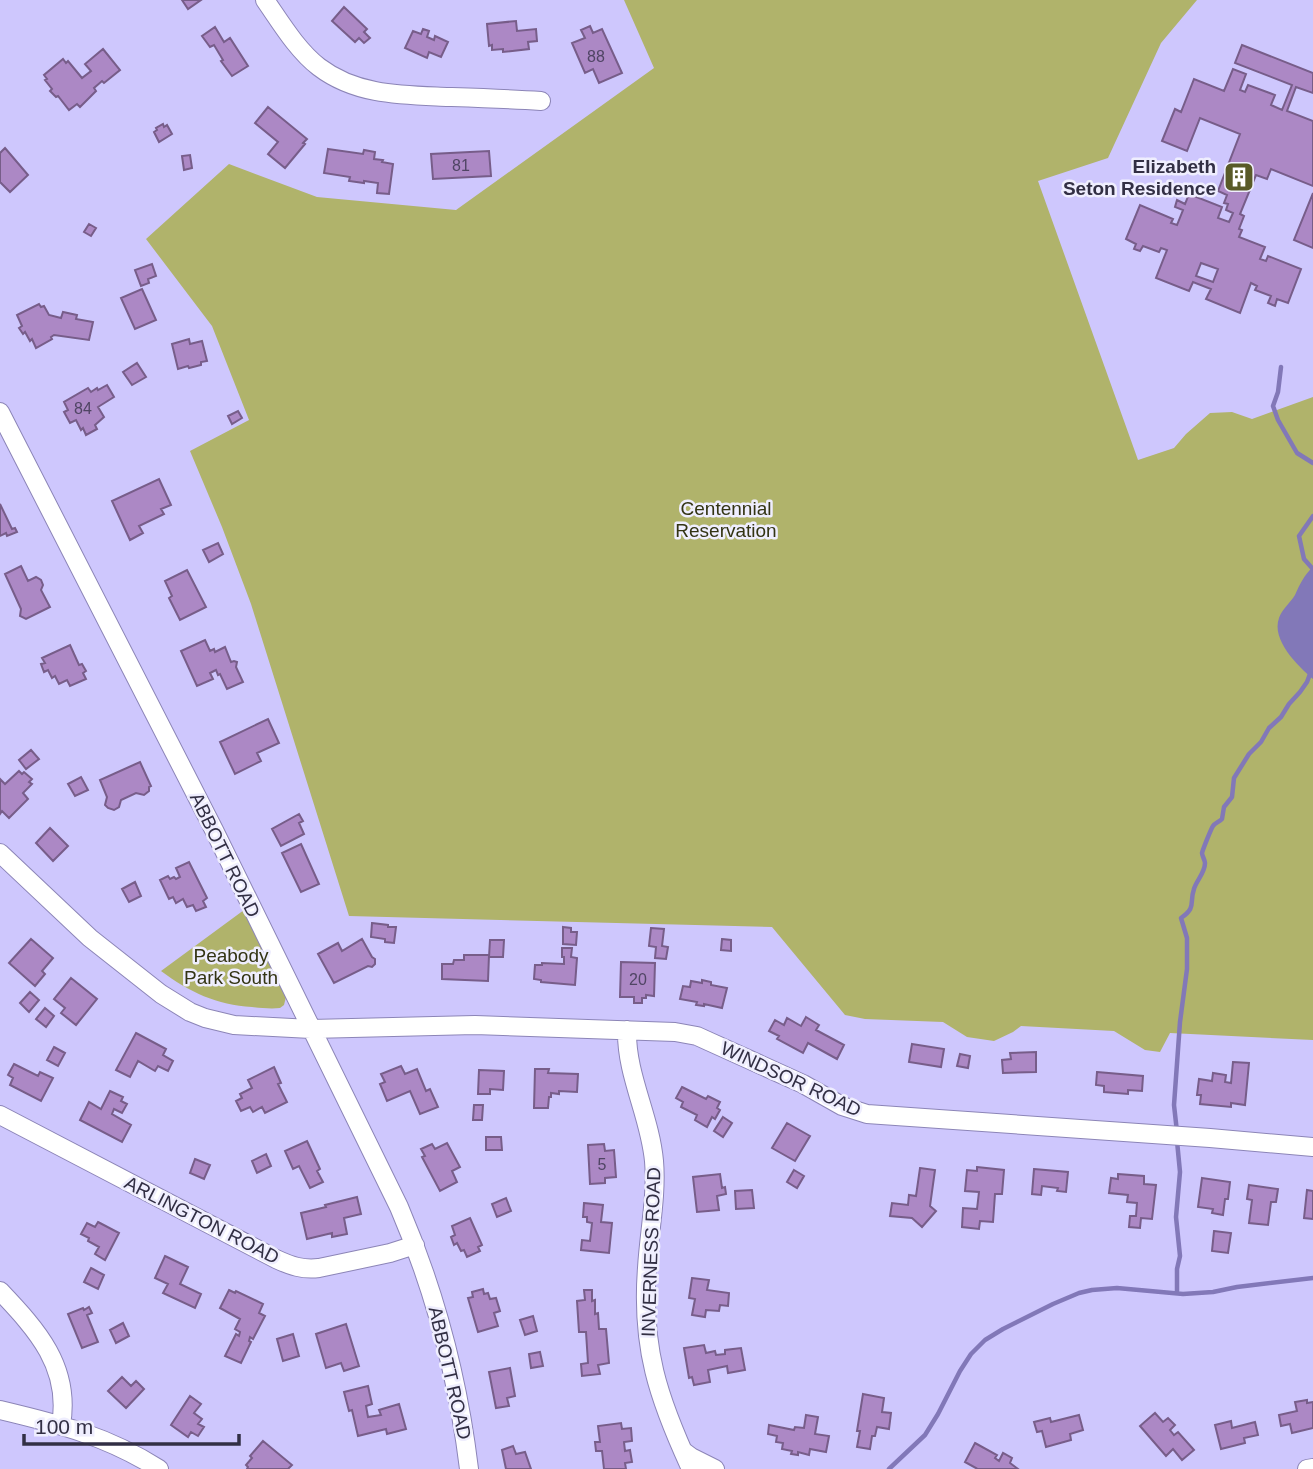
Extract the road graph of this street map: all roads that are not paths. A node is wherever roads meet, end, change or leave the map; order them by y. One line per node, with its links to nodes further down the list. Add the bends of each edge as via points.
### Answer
1 (265, 0): 2 (street, via 311,59 362,88 388,94)
2 (541, 101)
3 (0, 412): 5 (street, ABBOTT ROAD)
4 (0, 853): 5 (street, WINDSOR ROAD, via 90,938 178,1005 234,1025)
5 (311, 1029): 6 (street, WINDSOR ROAD, via 475,1025); 9 (street, ABBOTT ROAD)
6 (627, 1030): 8 (street, WINDSOR ROAD, via 697,1036 867,1114); 13 (street, INVERNESS ROAD, via 629,1058 654,1165 646,1278 648,1344 658,1390)
7 (0, 1115): 9 (street, ARLINGTON ROAD, via 295,1267 319,1268)
8 (1313, 1147)
9 (415, 1245): 14 (street, ABBOTT ROAD, via 451,1363)
10 (0, 1291): 12 (street, via 31,1325 52,1358 63,1396)
11 (0, 1410): 12 (street)
12 (61, 1424): 16 (street, via 108,1441)
13 (682, 1451): 17 (street, INVERNESS ROAD); 18 (street)
14 (469, 1466)
15 (1313, 1468): 19 (street)
16 (159, 1469)
17 (691, 1469)
18 (715, 1469)
19 (1307, 1469)

